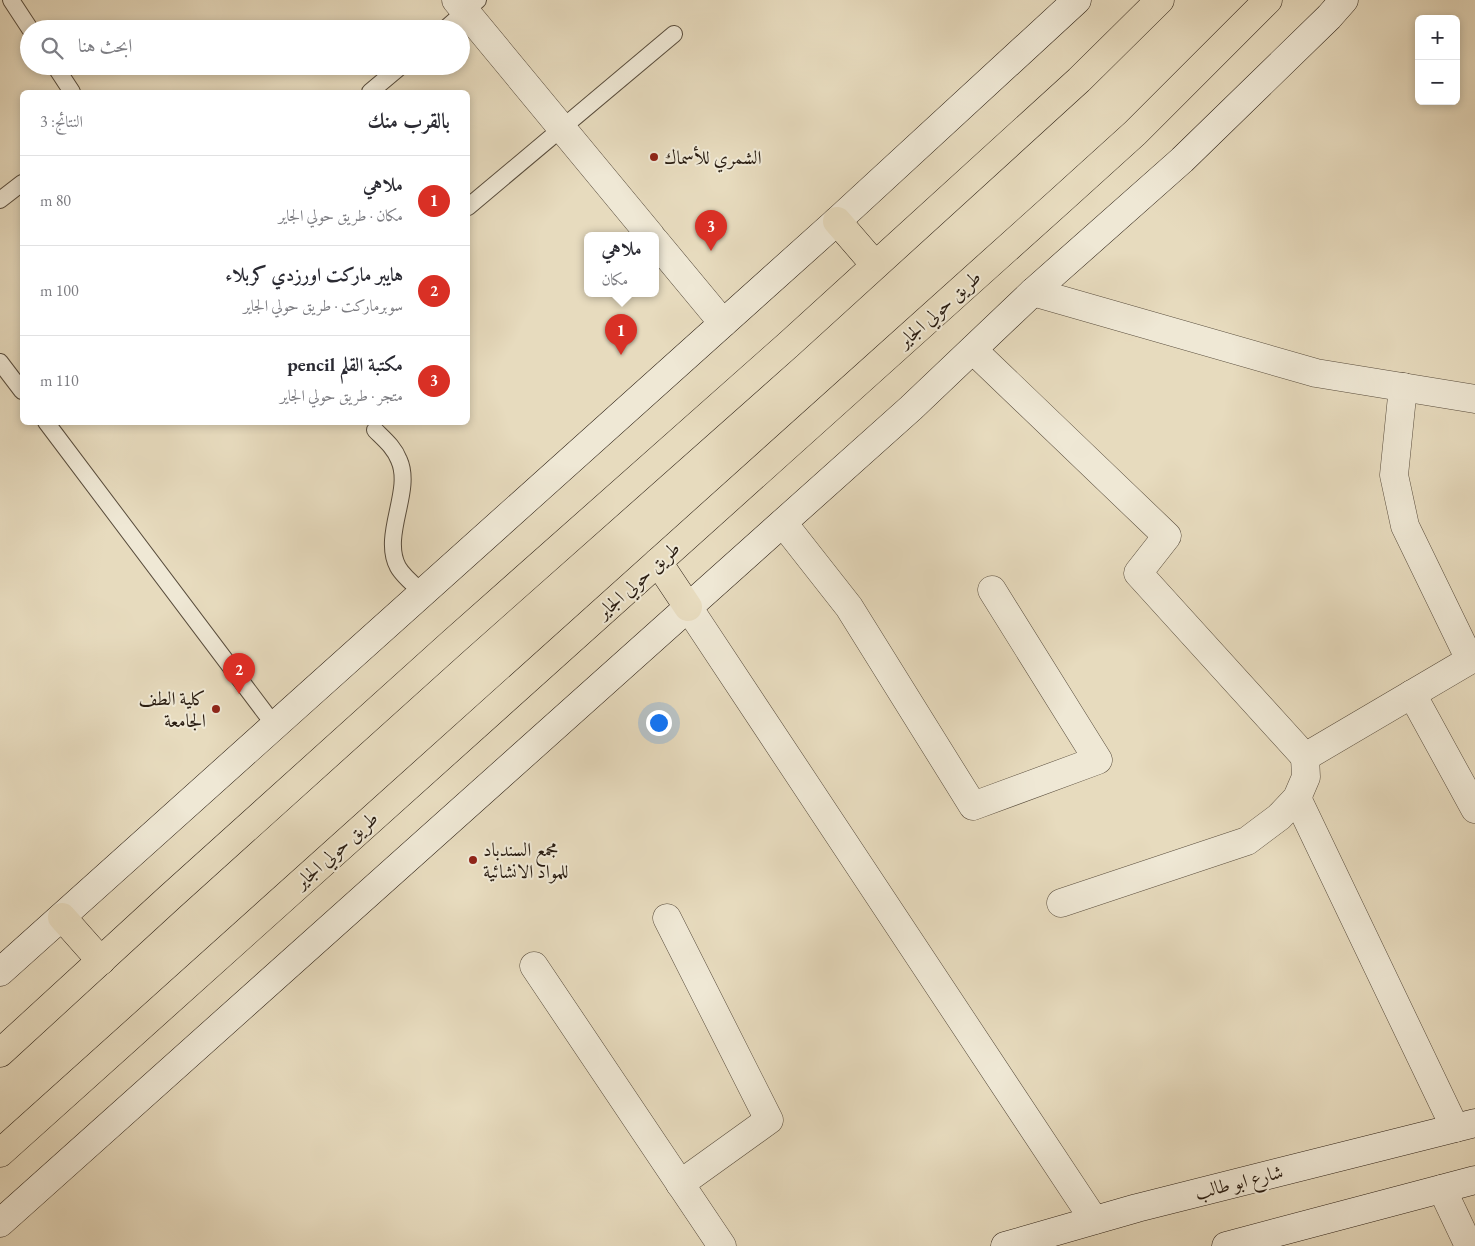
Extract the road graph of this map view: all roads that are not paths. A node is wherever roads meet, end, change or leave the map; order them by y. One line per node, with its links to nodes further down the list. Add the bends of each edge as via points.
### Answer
1 (11, 0): 7 (lane); 8 (lane)
2 (1077, 0): 19 (street)
3 (1160, 0): 22 (highway, via 1079,80)
4 (1268, 0): 33 (highway, طريق حولي الجاير, via 1135,132)
5 (1344, 0): 23 (street, via 1182,160)
6 (466, 4): 9 (lane); 15 (street)
7 (0, 8)
8 (24, 20)
9 (452, 20)
10 (674, 34): 15 (lane)
11 (61, 75): 13 (lane)
12 (390, 75): 14 (lane)
13 (71, 90)
14 (372, 90)
15 (561, 128): 18 (lane); 20 (street)
16 (20, 185): 17 (lane)
17 (0, 200)
18 (470, 205)
19 (837, 221): 22 (highway); 24 (street)
20 (647, 232)
21 (659, 246): 24 (street)
22 (875, 265): 46 (highway)
23 (1033, 292): 25 (street); 28 (street, via 1316,373)
24 (723, 323): 35 (street)
25 (973, 350): 32 (street); 40 (street, via 1168,536 1138,573)
26 (0, 362): 27 (lane)
27 (20, 388)
28 (1403, 388): 29 (street); 37 (street, via 1394,475 1405,526)
29 (1475, 399)
30 (48, 425): 39 (lane)
31 (375, 430): 35 (lane, via 394,449 403,478 394,534 398,568)
32 (783, 523): 34 (street, via 849,607 973,806 1098,760); 36 (street)
33 (658, 562): 36 (highway); 51 (highway, طريق حولي الجاير)
34 (992, 590)
35 (422, 592): 39 (street)
36 (688, 607): 55 (street); 56 (street)
37 (1472, 659): 38 (street)
38 (1412, 694): 40 (street); 42 (street)
39 (275, 726): 44 (street)
40 (1305, 757): 41 (street, via 1306,776)
41 (1297, 798): 43 (street, via 1279,817 1247,841); 50 (street)
42 (1475, 809)
43 (1061, 903)
44 (62, 917): 46 (highway); 48 (street)
45 (668, 918): 53 (street, via 768,1120)
46 (101, 961): 49 (highway)
47 (534, 966): 53 (street)
48 (0, 972)
49 (0, 1053)
50 (1465, 1125): 55 (street, شارع ابو طالب)
51 (0, 1153)
52 (1475, 1180): 54 (street)
53 (680, 1184): 57 (street)
54 (1442, 1189): 59 (street); 60 (street)
55 (1094, 1220): 58 (street, شارع ابو طالب)
56 (0, 1223)
57 (722, 1246)
58 (1005, 1246)
59 (1226, 1246)
60 (1469, 1246)

